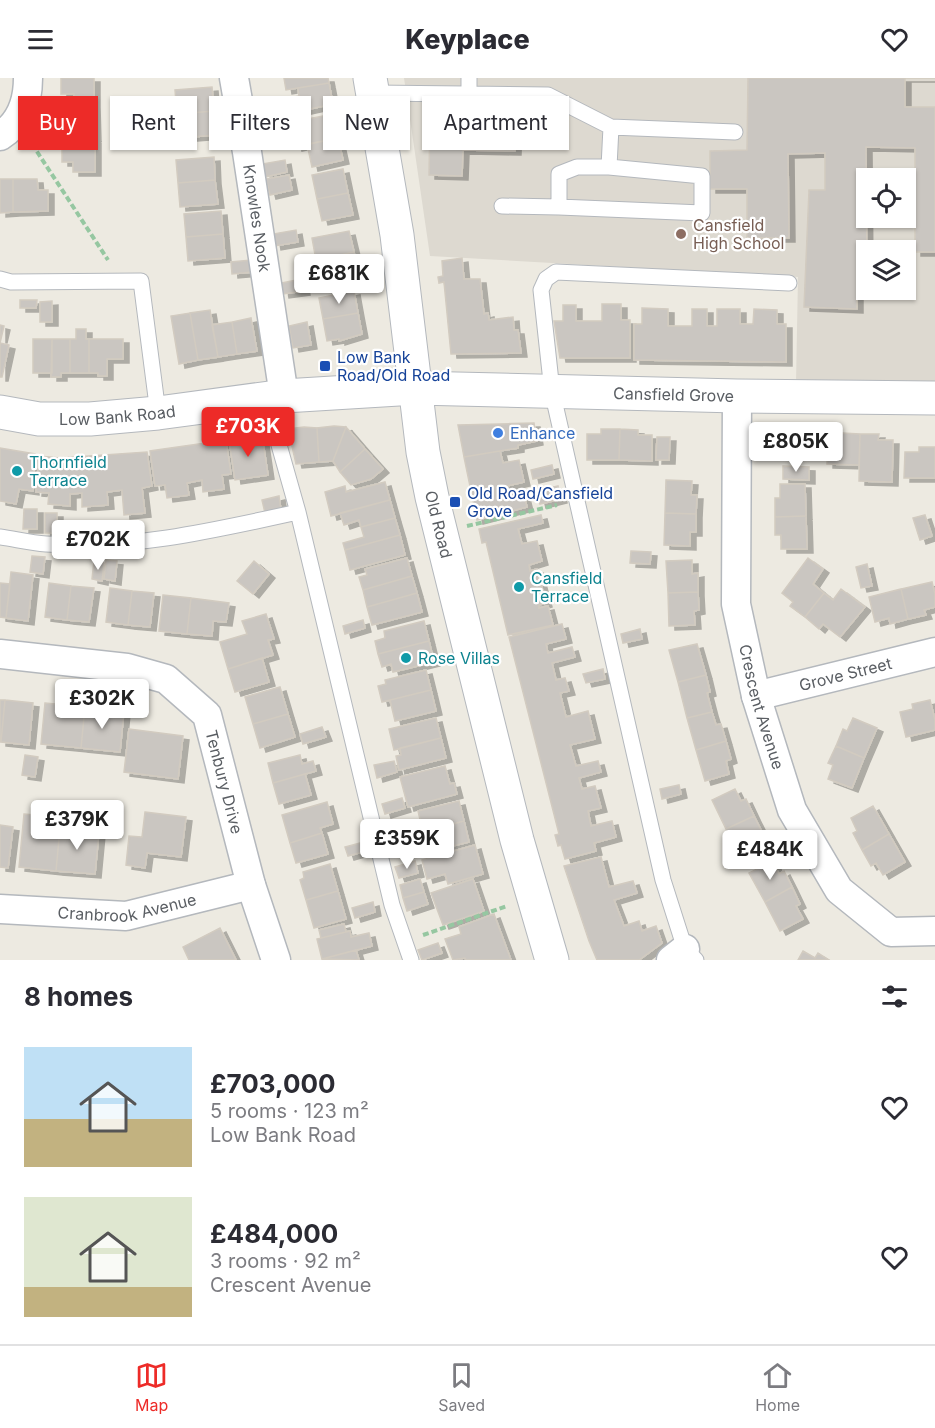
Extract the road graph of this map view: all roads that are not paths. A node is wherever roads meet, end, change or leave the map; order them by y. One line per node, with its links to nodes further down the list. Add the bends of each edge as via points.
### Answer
1 (28, 78): 7 (street, via 28,96)
2 (234, 78): 17 (street, Knowles Nook)
3 (470, 78): 5 (lane)
4 (371, 86): 5 (lane); 14 (street, Old Road, via 397,235)
5 (469, 94): 6 (lane, via 548,95)
6 (611, 127): 8 (lane); 9 (lane)
7 (8, 128)
8 (735, 132)
9 (609, 167): 11 (lane, via 577,167 559,174); 11 (lane, via 702,176 702,213)
10 (502, 206): 11 (lane)
11 (559, 207)
12 (0, 279): 20 (lane, via 141,281)
13 (789, 283): 15 (lane, via 556,272 546,279 541,290)
14 (415, 388): 15 (street, Cansfield Grove); 17 (street, Low Bank Road); 32 (street, Old Road, via 423,452 440,532 517,840)
15 (552, 391): 16 (street, Cansfield Grove); 29 (lane, via 663,880)
16 (737, 396): 18 (street, Cansfield Grove); 25 (street, Crescent Avenue, via 736,604)
17 (275, 397): 20 (street, Low Bank Road); 21 (lane)
18 (935, 398)
19 (0, 412): 20 (street, Low Bank Road, via 39,419)
20 (158, 413)
21 (298, 512): 22 (lane, via 228,528 104,544 43,544); 31 (lane, via 392,905)
22 (0, 537)
23 (935, 652): 25 (street, Grove Street)
24 (0, 654): 26 (street, Tenbury Drive, via 127,668 166,679 207,715)
25 (756, 696): 28 (street, Crescent Avenue, via 792,810 839,890 891,932)
26 (251, 885): 27 (street, Cranbrook Avenue, via 126,916); 30 (street, Tenbury Drive)
27 (0, 909)
28 (935, 931)
29 (684, 956)
30 (276, 960)
31 (411, 960)
32 (552, 960)

